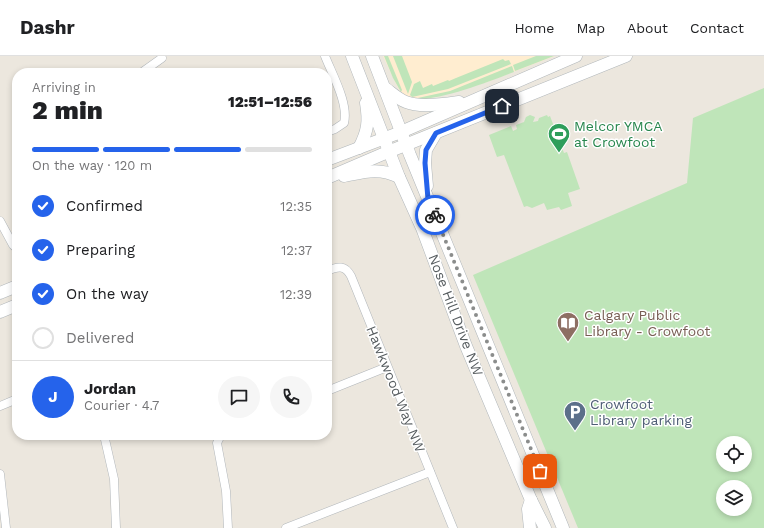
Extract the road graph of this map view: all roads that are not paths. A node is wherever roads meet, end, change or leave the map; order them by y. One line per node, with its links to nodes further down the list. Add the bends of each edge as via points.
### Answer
1 (325, 56): 8 (street)
2 (352, 56): 10 (main road, Nose Hill Drive NW)
3 (372, 56): 11 (main road, Nose Hill Drive NW)
4 (576, 56): 12 (main road)
5 (626, 56): 15 (main road)
6 (162, 58): 7 (street)
7 (148, 68)
8 (330, 68)
9 (332, 73): 13 (street, via 345,112 344,123)
10 (364, 88): 16 (main road, Nose Hill Drive NW); 18 (main road, via 367,130)
11 (385, 88): 12 (main road, via 407,103 432,105); 14 (main road, Nose Hill Drive NW)
12 (474, 100): 14 (main road)
13 (332, 130)
14 (401, 132): 16 (main road); 17 (main road, Nose Hill Drive NW)
15 (436, 133): 17 (main road); 24 (main road, via 426,154)
16 (384, 138): 18 (main road); 19 (main road, Nose Hill Drive NW)
17 (406, 145): 19 (main road); 24 (main road, Nose Hill Drive NW)
18 (359, 148): 20 (main road)
19 (389, 151): 21 (main road); 22 (main road, Nose Hill Drive NW)
20 (332, 158)
21 (332, 177)
22 (399, 177): 23 (main road, via 390,172 376,171); 40 (main road, Nose Hill Drive NW)
23 (332, 178)
24 (428, 199): 48 (main road, Nose Hill Drive NW)
25 (0, 220): 26 (street)
26 (12, 243)
27 (332, 269): 32 (street, Hawkwood Way NW, via 348,270)
28 (12, 288): 29 (main road)
29 (0, 293)
30 (12, 307): 31 (main road)
31 (0, 312)
32 (387, 367): 33 (street); 38 (street, Hawkwood Way NW)
33 (332, 390)
34 (12, 401): 35 (street)
35 (0, 406)
36 (105, 440): 42 (street, via 114,479)
37 (218, 440): 43 (street)
38 (430, 472): 44 (street); 45 (street, Hawkwood Way NW)
39 (0, 474): 41 (street)
40 (531, 500): 46 (main road, via 528,509); 47 (main road, Nose Hill Drive NW)
41 (6, 528)
42 (116, 528)
43 (228, 528)
44 (286, 528)
45 (453, 528)
46 (530, 528)
47 (545, 528)
48 (563, 528)

